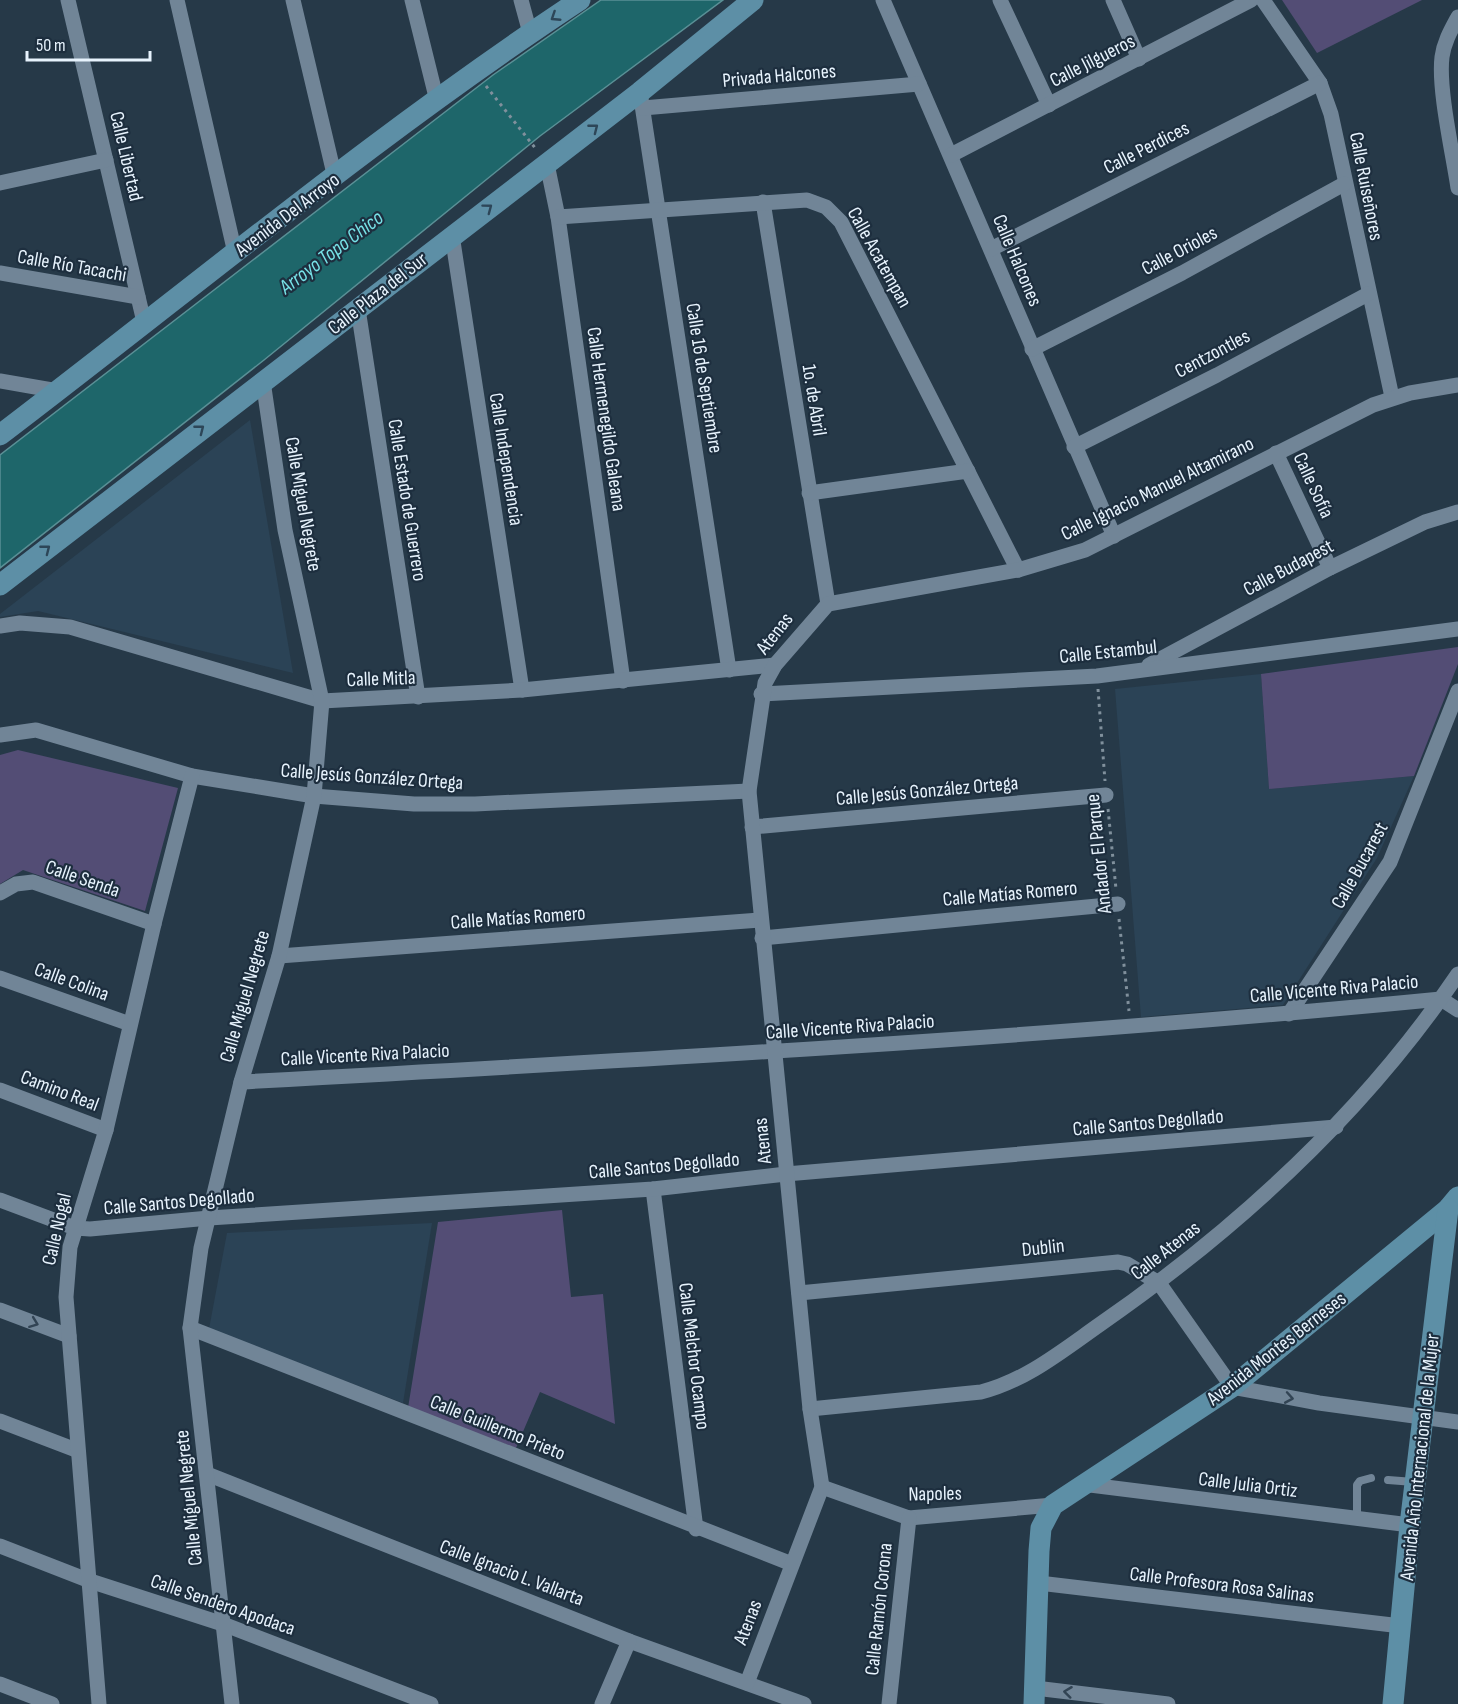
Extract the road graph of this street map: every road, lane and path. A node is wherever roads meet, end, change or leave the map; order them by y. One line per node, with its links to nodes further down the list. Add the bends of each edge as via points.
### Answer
1 (68, 0): 26 (street, Calle Libertad)
2 (177, 0): 37 (street)
3 (293, 0): 28 (street)
4 (412, 0): 22 (street)
5 (521, 0): 14 (street)
6 (580, 0): 14 (street, Avenida Del Arroyo, one-way to 14)
7 (753, 0): 21 (street, Calle Plaza del Sur)
8 (883, 0): 19 (street, Calle Halcones)
9 (1000, 0): 23 (street)
10 (1113, 0): 16 (street)
11 (1251, 0): 16 (street, Calle Jilgueros)
12 (1263, 0): 18 (street, Calle Ruiseñores)
13 (1458, 17): 17 (street)
14 (530, 33): 22 (street, Avenida Del Arroyo)
15 (1458, 57): 17 (street)
16 (1139, 59): 23 (street, Calle Jilgueros)
17 (1442, 59): 27 (street)
18 (1320, 83): 30 (street, Calle Ruiseñores, via 1331,114); 36 (street, Calle Perdices)
19 (919, 84): 21 (street, Privada Halcones); 24 (street, Calle Halcones)
20 (489, 91): 25 (path)
21 (641, 100): 25 (street, Calle Plaza del Sur, one-way to 21); 33 (street, Calle 16 de Septiembre)
22 (436, 101): 28 (street, Avenida Del Arroyo)
23 (1049, 105): 24 (street, Calle Jilgueros)
24 (951, 155): 36 (street, Calle Halcones)
25 (543, 158): 34 (street, Calle Hermenegildo Galeana); 35 (street, Calle Plaza del Sur, one-way to 25)
26 (106, 159): 29 (street); 40 (street, Calle Libertad)
27 (1456, 167): 31 (street)
28 (335, 178): 37 (street, Avenida Del Arroyo)
29 (0, 183)
30 (1344, 184): 39 (street, Calle Ruiseñores); 43 (street, Calle Orioles)
31 (1458, 188)
32 (763, 202): 33 (street, Calle Acatempan); 52 (street, Calle Acatempan, via 807,200 834,213 841,222); 53 (street, 1o. de Abril)
33 (658, 208): 34 (street, Calle Acatempan); 63 (street, Calle 16 de Septiembre)
34 (558, 217): 66 (street, Calle Hermenegildo Galeana)
35 (452, 235): 41 (street, Calle Plaza del Sur); 67 (street, Calle Independencia)
36 (991, 249): 43 (street, Calle Halcones)
37 (235, 253): 42 (street, Avenida Del Arroyo)
38 (0, 273): 40 (street, Calle Río Tacachi)
39 (1368, 294): 48 (street, Calle Ruiseñores); 50 (street, Centzontles)
40 (138, 297): 42 (street, Calle Libertad)
41 (358, 309): 45 (street, Calle Plaza del Sur); 70 (street, Calle Estado de Guerrero)
42 (144, 322): 47 (street, Avenida Del Arroyo)
43 (1032, 349): 50 (street, Calle Halcones)
44 (0, 381): 47 (street)
45 (263, 381): 58 (street, Calle Plaza del Sur, one-way to 45); 71 (street, Calle Miguel Negrete, via 285,530)
46 (1458, 385): 48 (street, Calle Ignacio Manuel Altamirano)
47 (58, 391): 49 (street, Avenida Del Arroyo)
48 (1392, 398): 51 (street, Calle Ignacio Manuel Altamirano)
49 (0, 435)
50 (1074, 447): 55 (street, Calle Halcones)
51 (1276, 453): 55 (street, Calle Ignacio Manuel Altamirano); 56 (street, Calle Sofía)
52 (968, 471): 53 (street); 57 (street, Calle Acatempan)
53 (809, 494): 59 (street, 1o. de Abril)
54 (1458, 512): 56 (street, Calle Budapest, via 1425,522)
55 (1114, 537): 57 (street, Calle Ignacio Manuel Altamirano)
56 (1330, 568): 64 (street, Calle Budapest)
57 (1018, 570): 59 (street, Calle Ignacio Manuel Altamirano)
58 (0, 585)
59 (828, 604): 62 (street, Atenas)
60 (0, 626): 71 (street, Calle Mitla, via 20,622 70,627)
61 (1458, 628): 64 (street, Calle Estambul)
62 (775, 665): 63 (street, Calle Mitla); 69 (street, Atenas)
63 (729, 669): 66 (street, Calle Mitla)
64 (1142, 669): 65 (street, Calle Estambul)
65 (1097, 676): 69 (street, Calle Estambul); 75 (path, Andador El Parque)
66 (622, 681): 67 (street, Calle Mitla)
67 (522, 690): 70 (street, Calle Mitla)
68 (1458, 691): 88 (street, Calle Bucarest, via 1390,862)
69 (761, 694): 74 (street, Atenas)
70 (418, 697): 71 (street, Calle Mitla)
71 (322, 701): 76 (street, Calle Miguel Negrete)
72 (0, 735): 73 (street, Calle Jesús González Ortega, via 36,730)
73 (192, 776): 76 (street, Calle Jesús González Ortega); 81 (street, Calle Nogal)
74 (749, 791): 76 (street, Calle Jesús González Ortega, via 444,805); 77 (street, Atenas)
75 (1106, 795): 77 (street, Calle Jesús González Ortega); 79 (path, Andador El Parque)
76 (314, 796): 83 (street, Calle Miguel Negrete)
77 (752, 827): 80 (street, Atenas)
78 (0, 892): 81 (street, Calle Senda, via 16,884 33,882)
79 (1118, 904): 82 (street, Calle Matías Romero); 90 (path, Andador El Parque)
80 (760, 920): 82 (street, Atenas); 83 (street, Calle Matías Romero)
81 (153, 924): 89 (street, Calle Nogal)
82 (762, 938): 91 (street, Atenas)
83 (279, 956): 92 (street, Calle Miguel Negrete)
84 (1458, 974): 86 (street, Calle Atenas)
85 (0, 978): 89 (street, Calle Colina)
86 (1441, 999): 87 (street, Calle Vicente Riva Palacio); 88 (street, Calle Vicente Riva Palacio); 94 (street, Calle Atenas)
87 (1458, 1010)
88 (1289, 1014): 90 (street, Calle Vicente Riva Palacio)
89 (130, 1024): 95 (street, Calle Nogal)
90 (1131, 1028): 91 (street, Calle Vicente Riva Palacio)
91 (774, 1053): 92 (street, Calle Vicente Riva Palacio); 96 (street, Atenas)
92 (241, 1082): 100 (street, Calle Miguel Negrete)
93 (0, 1090): 95 (street, Camino Real)
94 (1336, 1127): 96 (street, Calle Santos Degollado); 102 (street, Calle Atenas, via 1240,1217)
95 (105, 1130): 101 (street, Calle Nogal)
96 (786, 1174): 97 (street, Calle Santos Degollado); 103 (street, Atenas)
97 (653, 1189): 100 (street, Calle Santos Degollado); 123 (street, Calle Melchor Ocampo)
98 (0, 1200): 101 (street, Calle Santos Degollado)
99 (1455, 1206): 107 (street, Avenida Montes Berneses); 109 (street, Avenida Año Internacional de la Mujer)
100 (209, 1218): 101 (street, Calle Santos Degollado); 105 (street, Calle Miguel Negrete, via 197,1269)
101 (75, 1228): 106 (street, Calle Nogal, via 66,1272)
102 (1159, 1283): 103 (street, Dublin, via 1127,1264 1105,1262); 107 (street, Dublin); 108 (street, Calle Atenas, via 1039,1367 997,1388)
103 (799, 1293): 108 (street, Atenas)
104 (0, 1310): 106 (street, one-way to 106)
105 (190, 1328): 113 (street, Calle Miguel Negrete); 123 (street, Calle Guillermo Prieto)
106 (69, 1336): 112 (street, Calle Nogal)
107 (1232, 1387): 109 (street, one-way to 109); 117 (street, Avenida Montes Berneses)
108 (810, 1409): 118 (street, Atenas)
109 (1422, 1418): 111 (street); 116 (street, Avenida Año Internacional de la Mujer)
110 (0, 1421): 112 (street)
111 (1458, 1422)
112 (76, 1450): 126 (street, Calle Nogal)
113 (207, 1474): 128 (street, Calle Miguel Negrete); 130 (street, Calle Ignacio L. Vallarta)
114 (1371, 1478): 121 (lane, via 1357,1485)
115 (1388, 1479): 116 (lane)
116 (1415, 1482): 122 (street, Avenida Año Internacional de la Mujer)
117 (1082, 1484): 119 (street, Avenida Montes Berneses); 121 (street, Calle Julia Ortiz)
118 (822, 1487): 120 (street, Napoles); 125 (street, Atenas)
119 (1053, 1504): 120 (street, Napoles); 127 (street, via 1041,1528)
120 (909, 1518): 140 (street, Calle Ramón Corona)
121 (1357, 1518): 122 (street, Calle Julia Ortiz)
122 (1410, 1525): 129 (street, Avenida Año Internacional de la Mujer)
123 (696, 1528): 125 (street, Calle Guillermo Prieto)
124 (0, 1546): 126 (street, Calle Sendero Apodaca)
125 (792, 1564): 132 (street, Atenas)
126 (90, 1581): 128 (street, Calle Sendero Apodaca); 135 (street, Calle Nogal)
127 (1039, 1583): 129 (street, Calle Profesora Rosa Salinas); 133 (street)
128 (223, 1624): 136 (street, Calle Miguel Negrete); 137 (street, Calle Sendero Apodaca)
129 (1401, 1626): 142 (street, Avenida Año Internacional de la Mujer)
130 (629, 1641): 132 (street, Calle Ignacio L. Vallarta); 138 (street)
131 (0, 1683): 134 (street)
132 (747, 1683): 139 (street, Calle Ignacio L. Vallarta)
133 (1034, 1696): 141 (street, one-way to 133)
134 (52, 1704)
135 (99, 1704)
136 (232, 1704)
137 (431, 1704)
138 (602, 1704)
139 (804, 1704)
140 (889, 1704)
141 (1167, 1704)
142 (1393, 1704)

